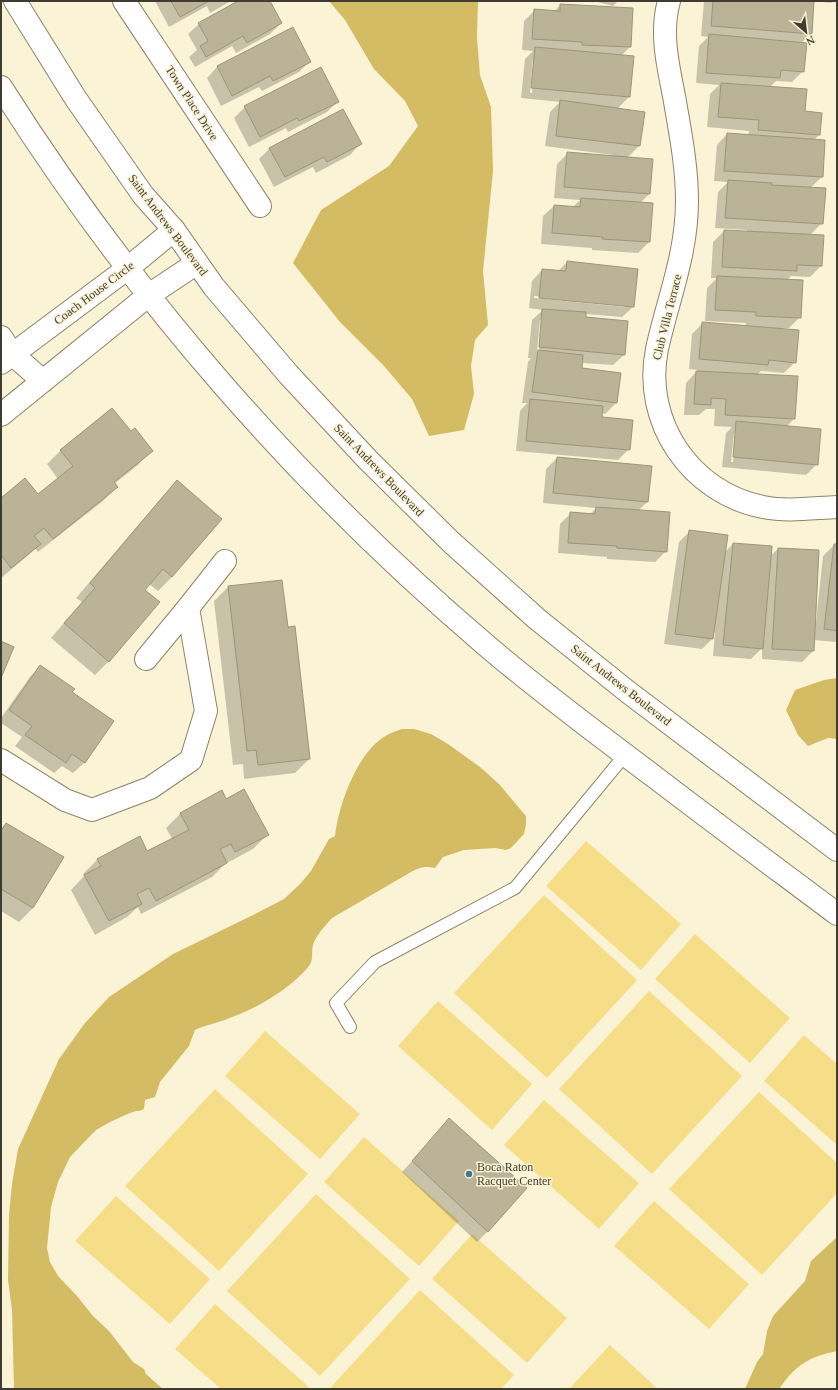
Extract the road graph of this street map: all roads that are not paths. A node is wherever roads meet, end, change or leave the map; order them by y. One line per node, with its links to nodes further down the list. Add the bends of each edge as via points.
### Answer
1 (15, 1): 6 (street, Saint Andrews Boulevard, via 81,106 143,195)
2 (124, 1): 5 (street, Town Place Drive)
3 (669, 1): 13 (street, Club Villa Terrace, via 665,40 685,161 687,202 680,264 657,350 654,375 660,417 674,447 684,461 703,480 731,497 780,510)
4 (1, 87): 8 (street, via 89,216)
5 (260, 206)
6 (174, 230): 7 (street, Saint Andrews Boulevard); 8 (street, Coach House Circle)
7 (197, 263): 9 (street); 19 (street, Saint Andrews Boulevard, via 289,376 368,460 451,542 537,619 628,692)
8 (128, 268): 9 (street); 10 (street, Coach House Circle)
9 (149, 295): 11 (street); 17 (street, via 239,403 318,488 401,570 488,647)
10 (5, 351): 11 (street, Coach House Circle)
11 (43, 381): 12 (street)
12 (1, 415)
13 (837, 507)
14 (225, 561): 15 (street)
15 (188, 608): 16 (street); 18 (street, via 206,712 191,760 150,788 92,810 65,800)
16 (146, 659)
17 (625, 755): 20 (street); 21 (lane, via 515,888 375,962 336,1003)
18 (1, 760)
19 (837, 850)
20 (837, 914)
21 (350, 1027)

